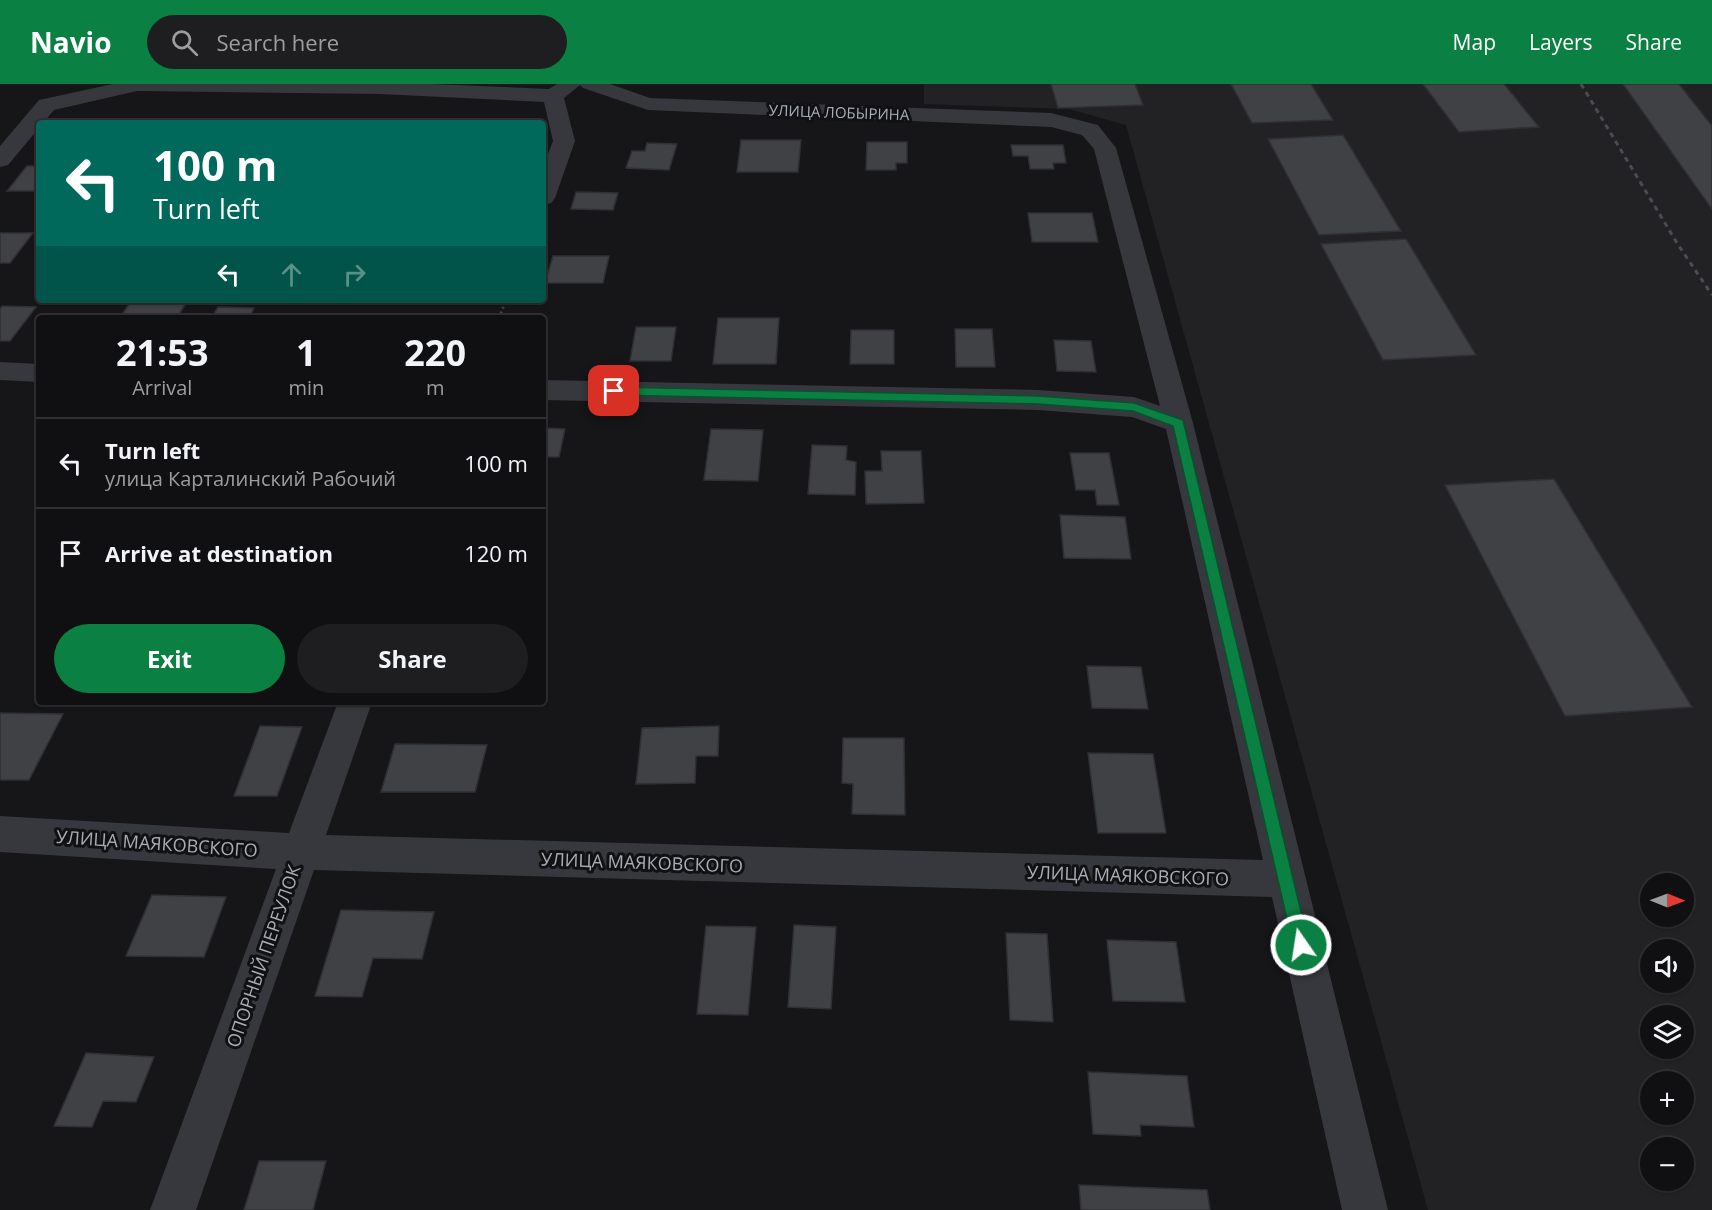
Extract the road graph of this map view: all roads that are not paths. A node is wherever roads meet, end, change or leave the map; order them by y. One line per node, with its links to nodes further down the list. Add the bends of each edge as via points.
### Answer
1 (590, 84): 8 (street, УЛИЦА ЛОБЫРИНА, via 648,104 1051,120 1090,130 1105,148)
2 (562, 90): 3 (street, via 137,85 47,105); 4 (street, via 564,141)
3 (0, 160)
4 (546, 190)
5 (0, 371): 6 (street)
6 (36, 373)
7 (546, 390): 8 (street, via 1038,400 1134,407)
8 (1179, 423): 12 (street)
9 (354, 705): 11 (street, ОПОРНЫЙ ПЕРЕУЛОК)
10 (0, 834): 11 (street, УЛИЦА МАЯКОВСКОГО)
11 (300, 852): 12 (street, УЛИЦА МАЯКОВСКОГО); 13 (street, ОПОРНЫЙ ПЕРЕУЛОК)
12 (1285, 879): 14 (street)
13 (173, 1210)
14 (1365, 1210)

